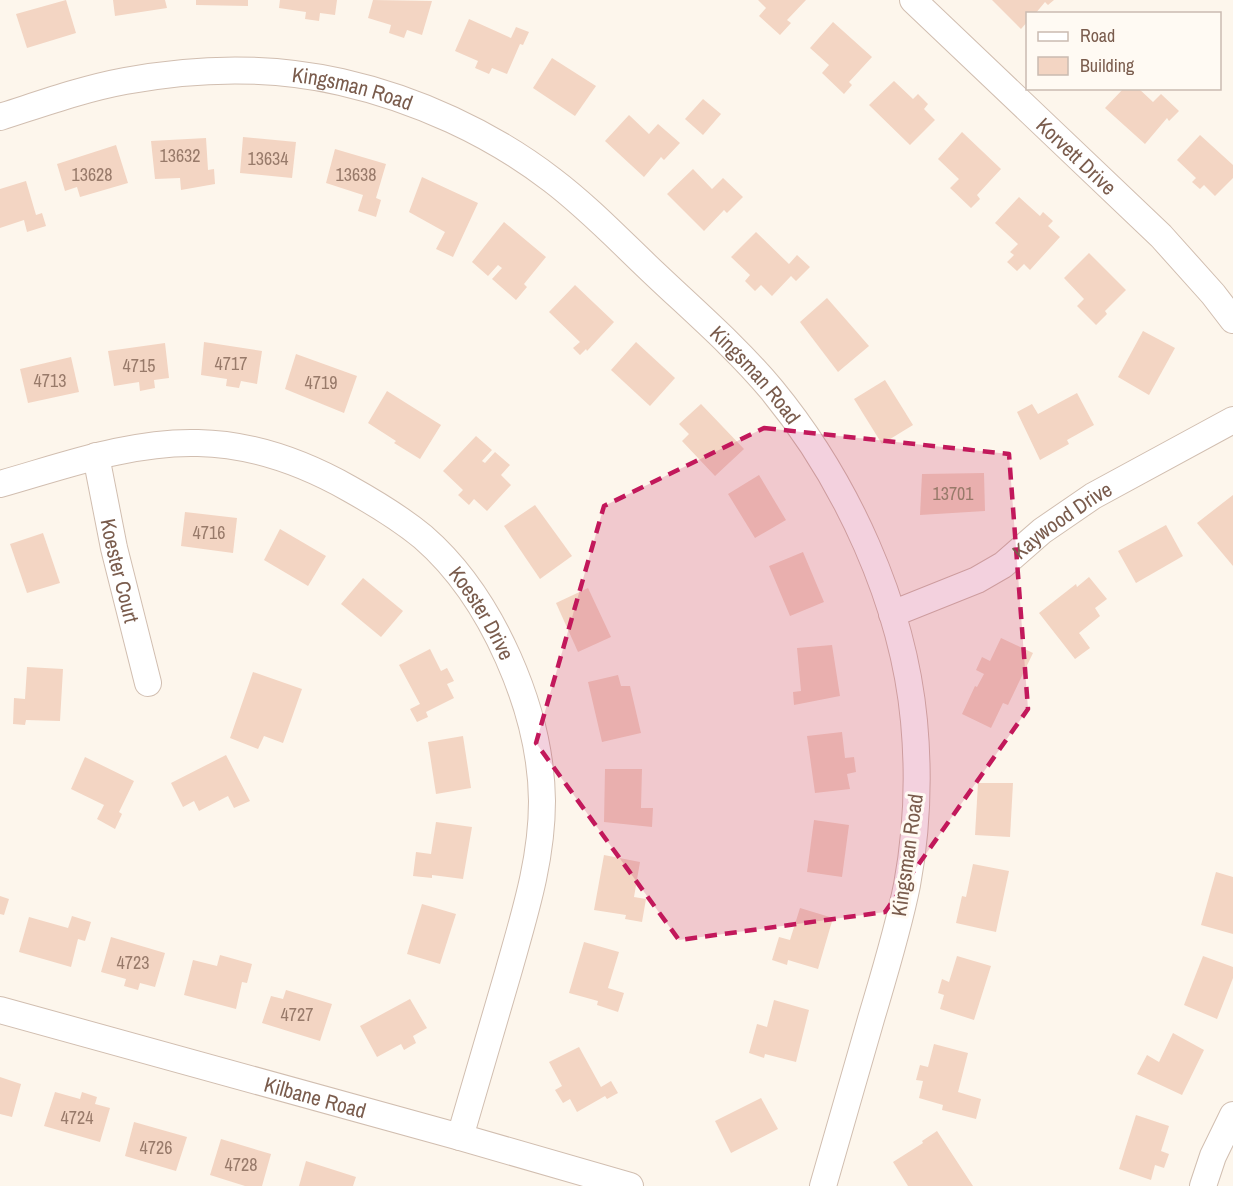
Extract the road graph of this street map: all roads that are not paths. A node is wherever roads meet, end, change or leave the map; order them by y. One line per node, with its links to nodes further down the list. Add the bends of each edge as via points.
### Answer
1 (913, 0): 3 (street, Korvett Drive, via 1161,236)
2 (0, 117): 7 (street, Kingsman Road, via 124,81 195,72 266,72 337,81 383,93 449,118 502,146 551,179 596,218 738,353 771,390 842,493)
3 (1233, 320)
4 (1233, 420): 7 (street, Kaywood Drive, via 1093,496 1042,531 1003,565 977,580)
5 (96, 456): 6 (street, Koester Drive); 8 (street, Koester Court); 11 (street, Koester Drive, via 198,443 244,448 289,460 388,510 424,538 456,571 487,615 525,702 538,754 540,846 532,892)
6 (0, 484)
7 (892, 614): 13 (street, Kingsman Road, via 914,718 915,824 897,929)
8 (148, 683)
9 (0, 1010): 11 (street, Kilbane Road)
10 (1233, 1115): 14 (street)
11 (460, 1137): 12 (street, Kilbane Road)
12 (630, 1186)
13 (822, 1186)
14 (1203, 1186)

